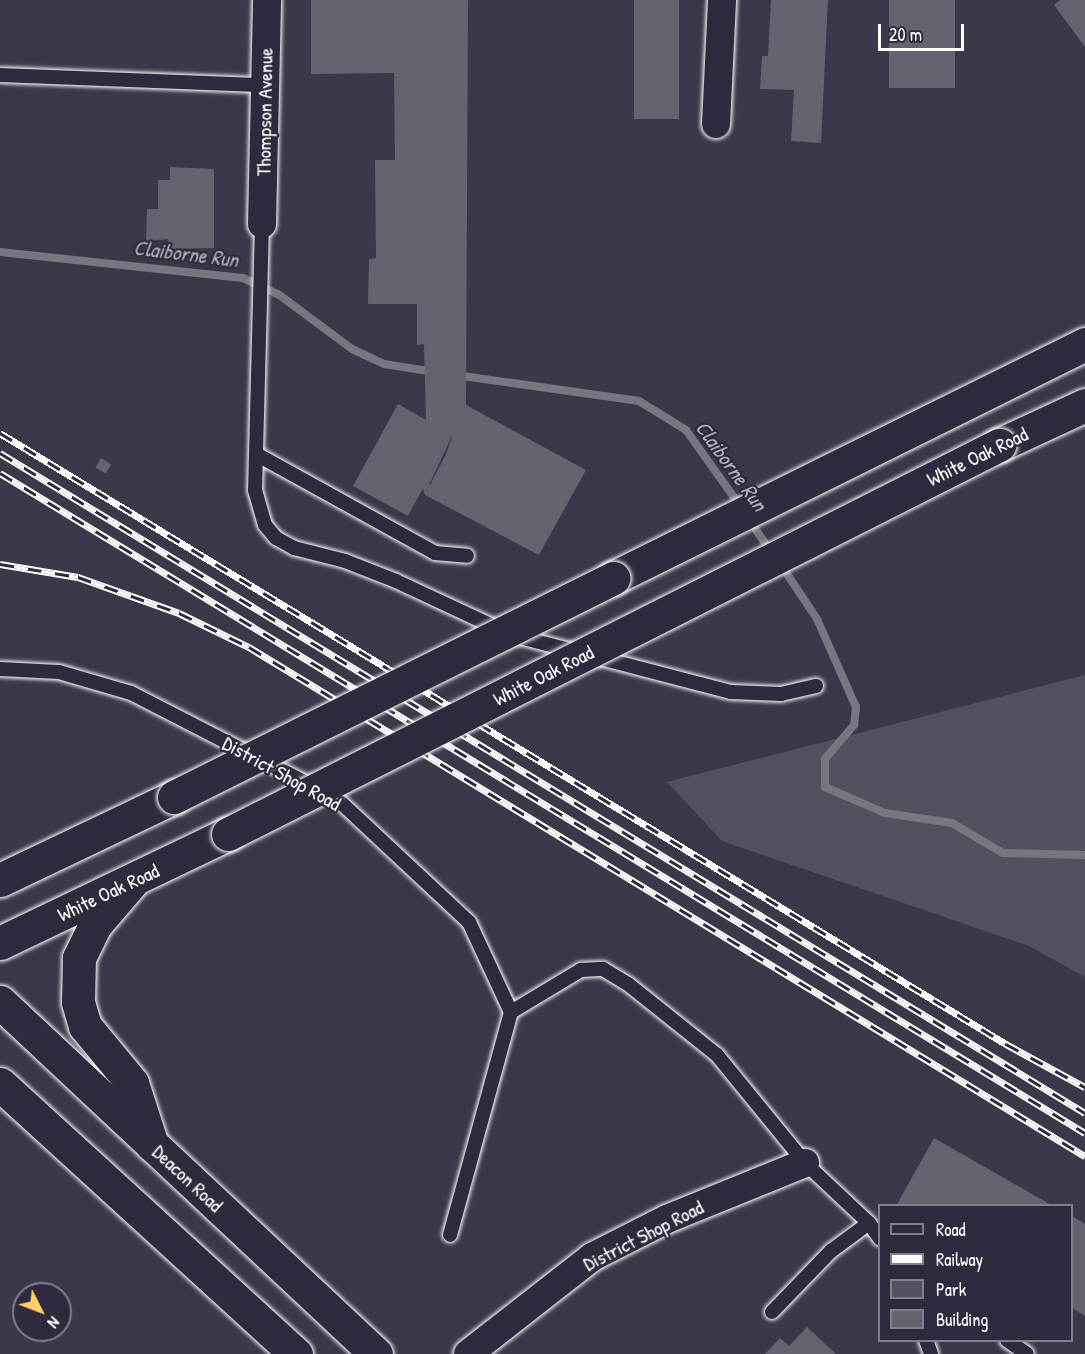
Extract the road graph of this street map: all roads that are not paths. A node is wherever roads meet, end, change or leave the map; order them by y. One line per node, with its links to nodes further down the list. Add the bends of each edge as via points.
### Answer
1 (267, 0): 4 (street, Thompson Avenue)
2 (722, 0): 5 (street)
3 (0, 75): 4 (lane)
4 (264, 86): 6 (street, Thompson Avenue)
5 (716, 124)
6 (262, 224): 9 (lane)
7 (1085, 344): 13 (main road, bridge)
8 (1085, 405): 14 (main road, White Oak Road, bridge)
9 (256, 454): 10 (lane, via 435,553); 12 (lane, via 257,506 265,525 294,548 345,561 396,581 523,638 731,692 781,694)
10 (467, 556)
11 (0, 669): 17 (lane, District Shop Road, via 59,672 132,693 337,799 469,922)
12 (816, 686)
13 (0, 880)
14 (131, 882): 15 (main road, White Oak Road); 19 (main road, via 95,925 79,958 78,1002 85,1026 132,1083)
15 (0, 943)
16 (0, 1002): 19 (main road, Deacon Road)
17 (511, 1012): 20 (lane, via 580,970 603,969 717,1055); 22 (lane)
18 (0, 1084): 26 (main road)
19 (152, 1145): 27 (main road, Deacon Road)
20 (805, 1163): 21 (lane); 28 (street, District Shop Road, via 667,1219 592,1257)
21 (869, 1223): 23 (lane); 24 (lane, via 831,1251)
22 (450, 1235)
23 (878, 1237)
24 (772, 1311)
25 (1009, 1342): 29 (lane)
26 (296, 1354)
27 (376, 1354)
28 (468, 1354)
29 (1027, 1354)

